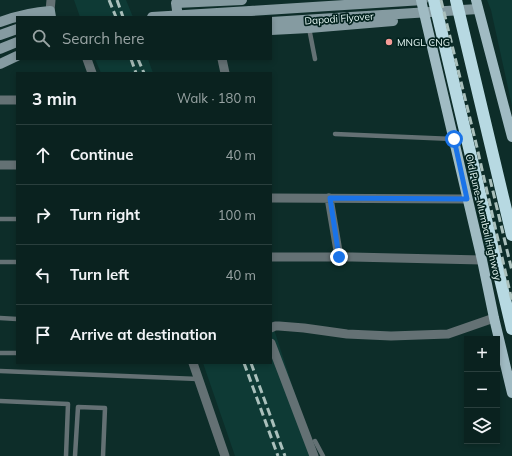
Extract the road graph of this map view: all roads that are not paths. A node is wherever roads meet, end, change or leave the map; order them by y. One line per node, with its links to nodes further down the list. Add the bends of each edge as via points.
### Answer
1 (51, 0): 11 (street)
2 (242, 0): 6 (main road)
3 (422, 0): 5 (main road, Dapodi Flyover); 10 (main road, Old Pune–Mumbai Highway)
4 (434, 0): 9 (highway, Old Pune–Mumbai Highway)
5 (401, 1): 14 (main road, Dapodi Flyover, bridge)
6 (176, 2): 15 (main road)
7 (477, 4): 8 (main road, Dapodi Flyover); 35 (main road)
8 (458, 5): 9 (main road, Dapodi Flyover); 44 (highway)
9 (437, 12): 10 (main road, Dapodi Flyover); 54 (highway, Old Pune–Mumbai Highway)
10 (424, 13): 12 (main road, Dapodi Flyover); 36 (main road, Old Pune–Mumbai Highway)
11 (51, 14): 13 (main road)
12 (408, 14): 18 (main road, Dapodi Flyover); 19 (main road, via 391,22)
13 (20, 16)
14 (168, 16)
15 (178, 16)
16 (16, 17): 17 (main road)
17 (0, 22)
18 (272, 22)
19 (309, 28): 21 (main road); 28 (lane)
20 (16, 29): 22 (main road)
21 (272, 30)
22 (0, 35)
23 (16, 42): 24 (main road)
24 (0, 49)
25 (16, 56): 29 (main road)
26 (88, 60): 30 (street)
27 (222, 60): 31 (street)
28 (315, 60)
29 (0, 64)
30 (92, 72)
31 (225, 72)
32 (0, 100): 33 (street)
33 (16, 100)
34 (335, 134): 36 (lane)
35 (512, 137)
36 (454, 139): 41 (main road, Old Pune–Mumbai Highway)
37 (0, 165): 38 (street)
38 (16, 165)
39 (272, 198): 40 (street)
40 (330, 198): 41 (street); 46 (street)
41 (467, 199): 47 (main road, Old Pune–Mumbai Highway)
42 (0, 219): 43 (lane)
43 (16, 219)
44 (512, 235)
45 (272, 256): 46 (street)
46 (339, 257): 47 (street)
47 (482, 260): 51 (main road, Old Pune–Mumbai Highway)
48 (0, 262): 49 (lane)
49 (16, 262)
50 (0, 318): 52 (lane)
51 (494, 318): 53 (street, via 448,334 391,336 347,334 286,326); 61 (main road, Old Pune–Mumbai Highway)
52 (16, 319)
53 (272, 328)
54 (512, 329)
55 (272, 346): 68 (street)
56 (0, 353): 57 (lane)
57 (16, 353)
58 (193, 364): 60 (street)
59 (0, 371): 60 (lane)
60 (198, 380): 67 (street)
61 (512, 393)
62 (0, 401): 64 (lane, via 68,404)
63 (315, 441): 69 (lane)
64 (66, 456)
65 (75, 456): 66 (lane, via 78,407 105,408)
66 (103, 456)
67 (225, 456)
68 (314, 456)
69 (323, 456)

